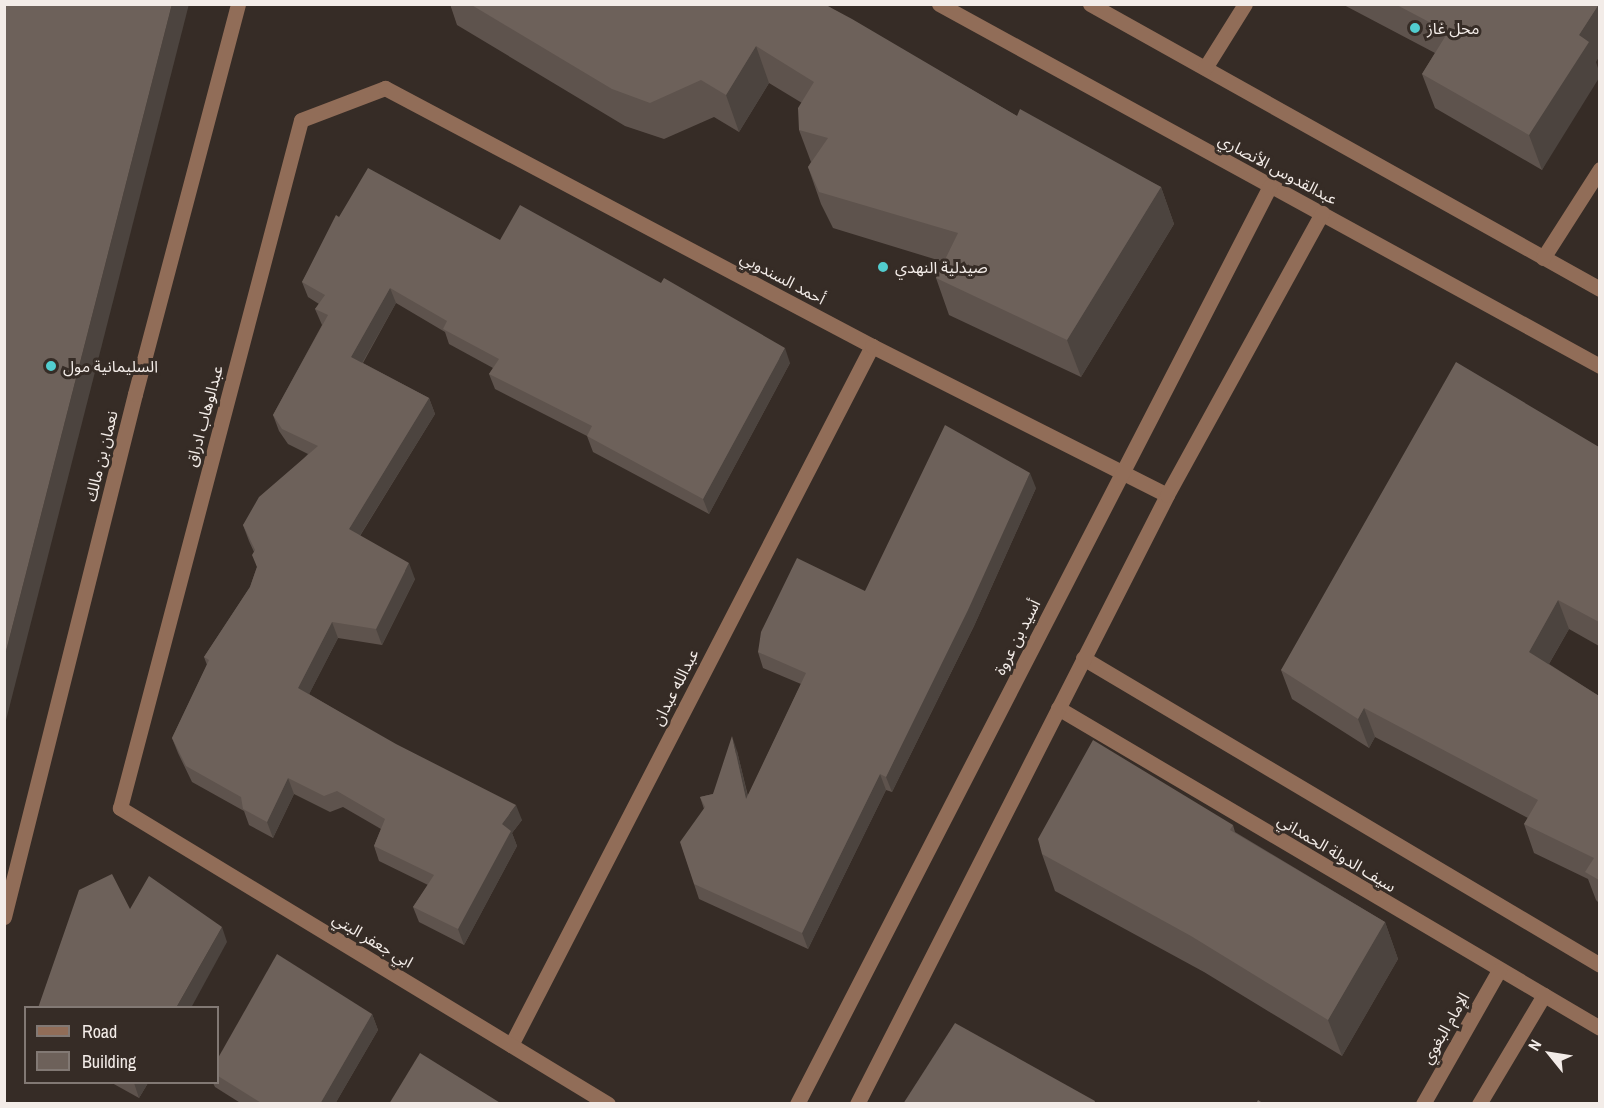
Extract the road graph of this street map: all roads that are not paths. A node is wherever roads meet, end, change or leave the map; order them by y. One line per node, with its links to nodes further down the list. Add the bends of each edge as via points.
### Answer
1 (238, 4): 19 (street, نعمان بن مالك)
2 (939, 4): 8 (street, عبدالقدوس الأنصاري)
3 (1090, 4): 5 (street)
4 (1245, 4): 5 (street)
5 (1205, 68): 10 (street)
6 (385, 88): 12 (street, أحمد السندوبي); 18 (street, عبدالوهاب ادراق, via 301,120)
7 (1599, 168): 10 (street)
8 (1270, 186): 9 (street, عبدالقدوس الأنصاري); 14 (street, أسيد بن عروة)
9 (1322, 213): 13 (street, عبدالقدوس الأنصاري); 15 (street)
10 (1543, 258): 11 (street)
11 (1599, 290)
12 (872, 346): 14 (street, أحمد السندوبي); 24 (street, عبدالله عبدان)
13 (1599, 366)
14 (1121, 474): 15 (street, أحمد السندوبي); 26 (street, أسيد بن عروة)
15 (1167, 495): 16 (street)
16 (1083, 658): 17 (street); 20 (street)
17 (1058, 708): 21 (street, سيف الدولة الحمداني); 27 (street)
18 (120, 808): 24 (street, ابي جعفر البتي)
19 (4, 917)
20 (1599, 965)
21 (1499, 970): 22 (street, سيف الدولة الحمداني); 28 (street, الإمام البغوي)
22 (1544, 995): 23 (street, سيف الدولة الحمداني); 29 (street)
23 (1599, 1028)
24 (511, 1045): 25 (street, ابي جعفر البتي)
25 (608, 1104)
26 (797, 1104)
27 (857, 1104)
28 (1423, 1104)
29 (1479, 1104)

